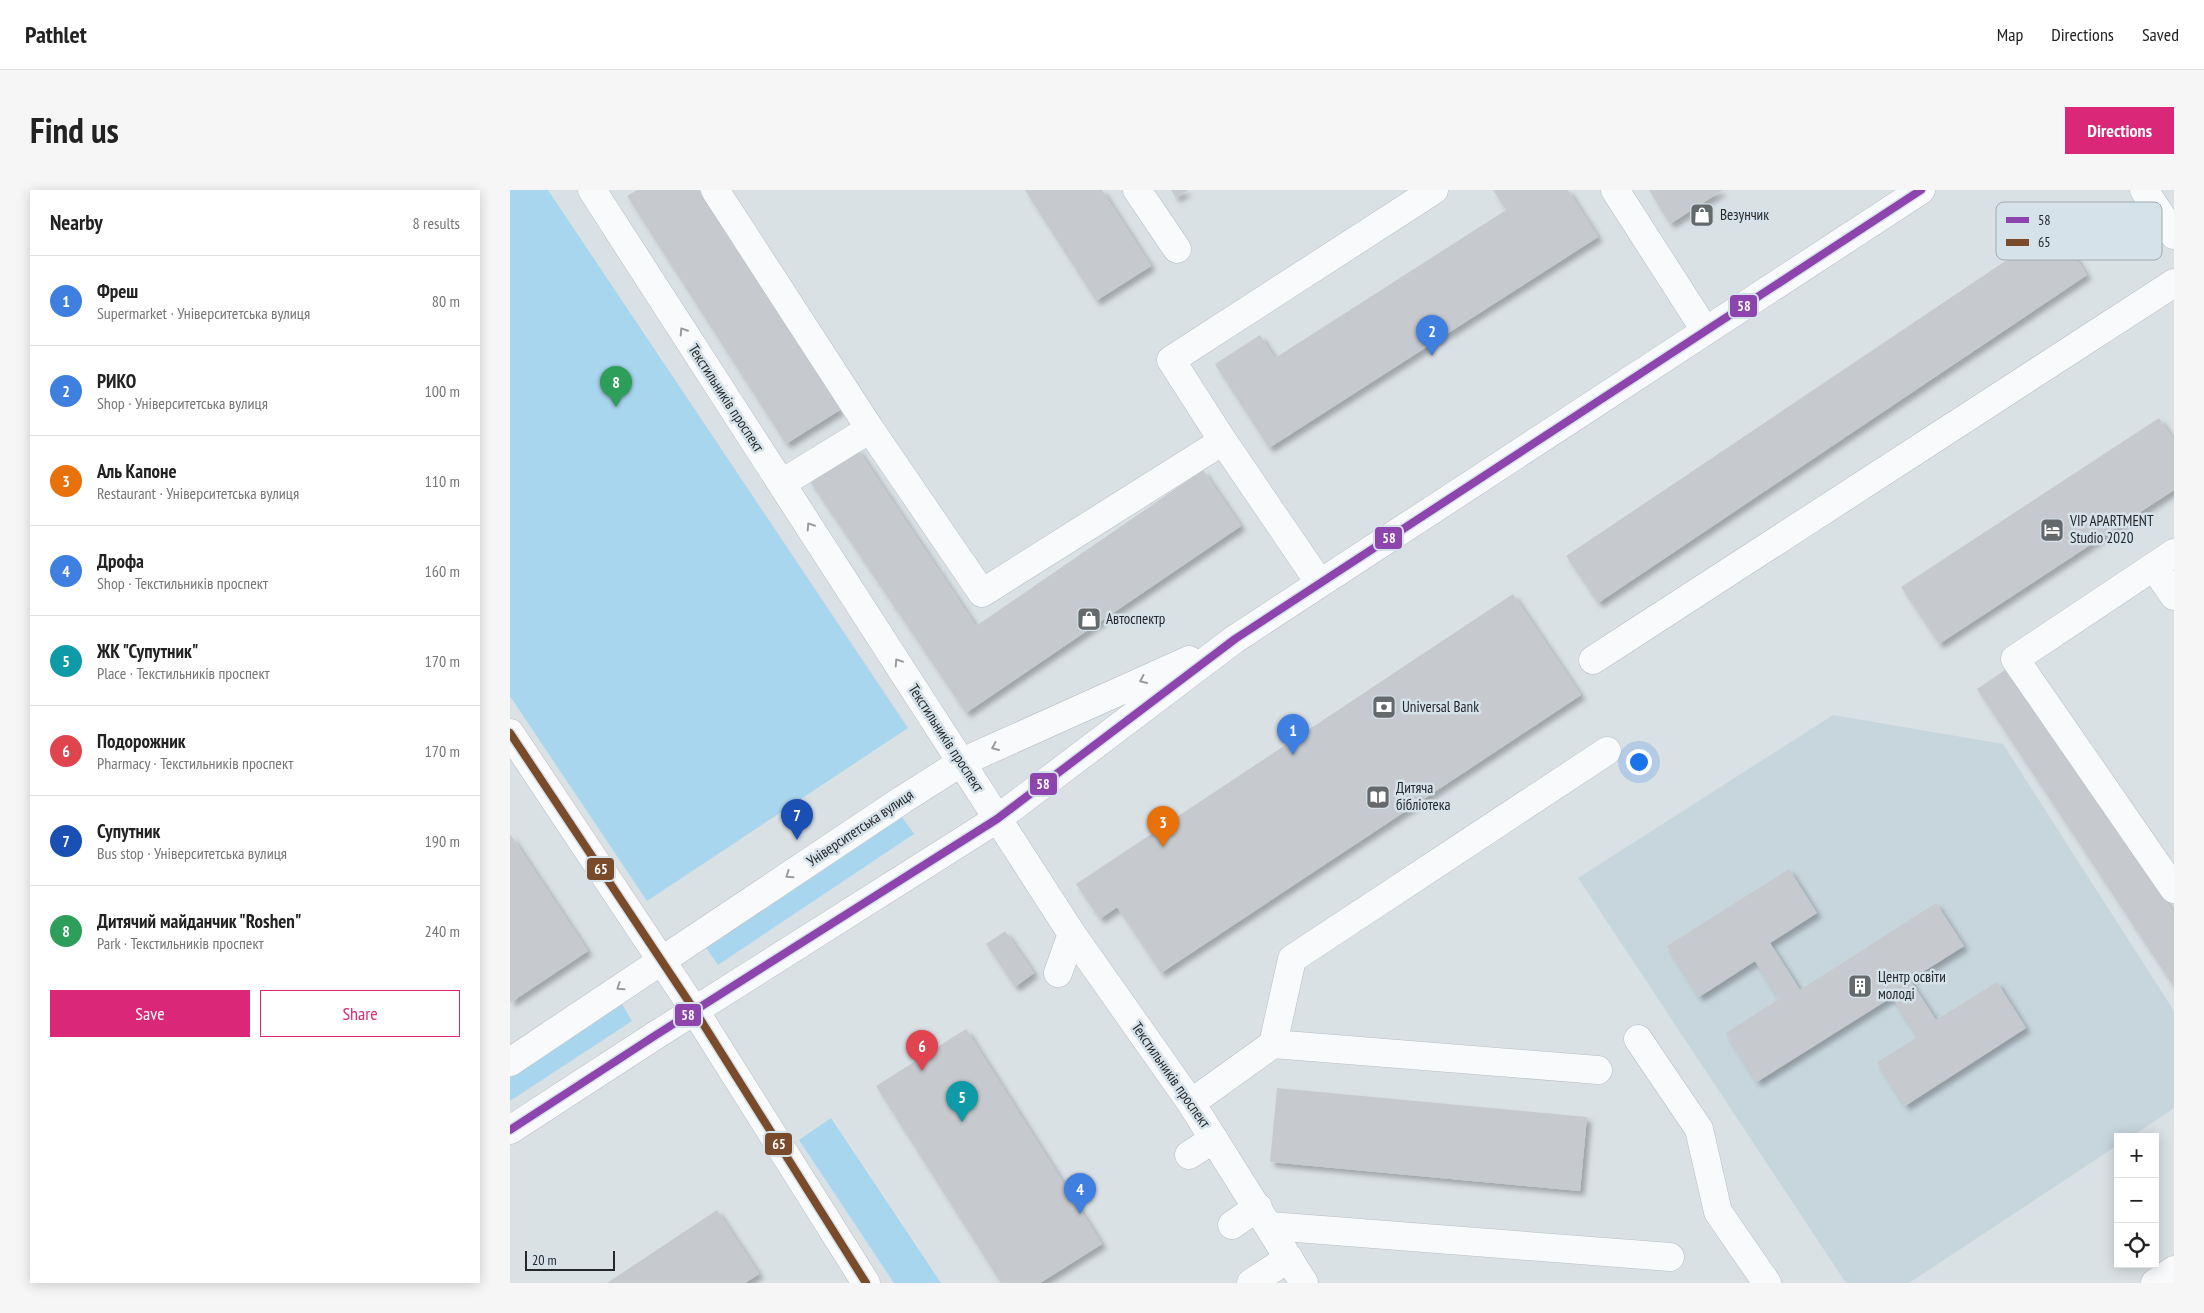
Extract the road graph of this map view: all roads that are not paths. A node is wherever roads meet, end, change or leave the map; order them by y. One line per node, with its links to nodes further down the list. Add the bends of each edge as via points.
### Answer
1 (592, 190): 16 (street, Текстильників проспект, one-way to 1)
2 (715, 190): 14 (street)
3 (1138, 190): 11 (street)
4 (1434, 190): 15 (street, via 1171,360)
5 (1615, 190): 13 (street)
6 (1920, 190): 13 (street, Університетська вулиця)
7 (2144, 190): 8 (street)
8 (2152, 202)
9 (2162, 217): 10 (street)
10 (2174, 235)
11 (1177, 249)
12 (2174, 283): 21 (street)
13 (1706, 330): 18 (street, Університетська вулиця)
14 (870, 429): 15 (street, via 982,593); 16 (street)
15 (1223, 440): 18 (street)
16 (782, 483): 24 (street, Текстильників проспект, one-way to 16)
17 (2164, 560): 19 (street); 26 (street, via 2015,659)
18 (1319, 582): 20 (street, Університетська вулиця)
19 (2174, 596)
20 (1235, 639): 24 (street, Університетська вулиця, one-way to 24); 25 (street, Університетська вулиця)
21 (1592, 660)
22 (510, 733): 28 (street)
23 (1607, 751): 32 (street, via 1292,959)
24 (962, 762): 25 (street, Текстильників проспект); 28 (street, Університетська вулиця, one-way to 28)
25 (997, 819): 27 (street, Текстильників проспект); 30 (street, Університетська вулиця)
26 (2174, 889)
27 (1072, 934): 29 (street); 35 (street, Текстильників проспект)
28 (661, 961): 30 (street); 33 (street, Університетська вулиця, one-way to 33)
29 (1058, 973)
30 (695, 1011): 36 (street, Університетська вулиця); 44 (street)
31 (1638, 1039): 47 (street, via 1699,1129 1718,1212)
32 (1273, 1044): 34 (street); 35 (street)
33 (510, 1062)
34 (1598, 1070)
35 (1192, 1103): 37 (street, Текстильників проспект)
36 (510, 1130)
37 (1214, 1139): 38 (street); 39 (street, Текстильників проспект)
38 (1189, 1155)
39 (1264, 1217): 40 (street); 41 (street); 42 (street, Текстильників проспект)
40 (1232, 1225)
41 (1670, 1257)
42 (1289, 1258): 45 (street); 46 (street, Текстильників проспект)
43 (2174, 1270): 48 (street)
44 (866, 1283)
45 (1251, 1283)
46 (1304, 1283)
47 (1767, 1283)
48 (2155, 1283)

